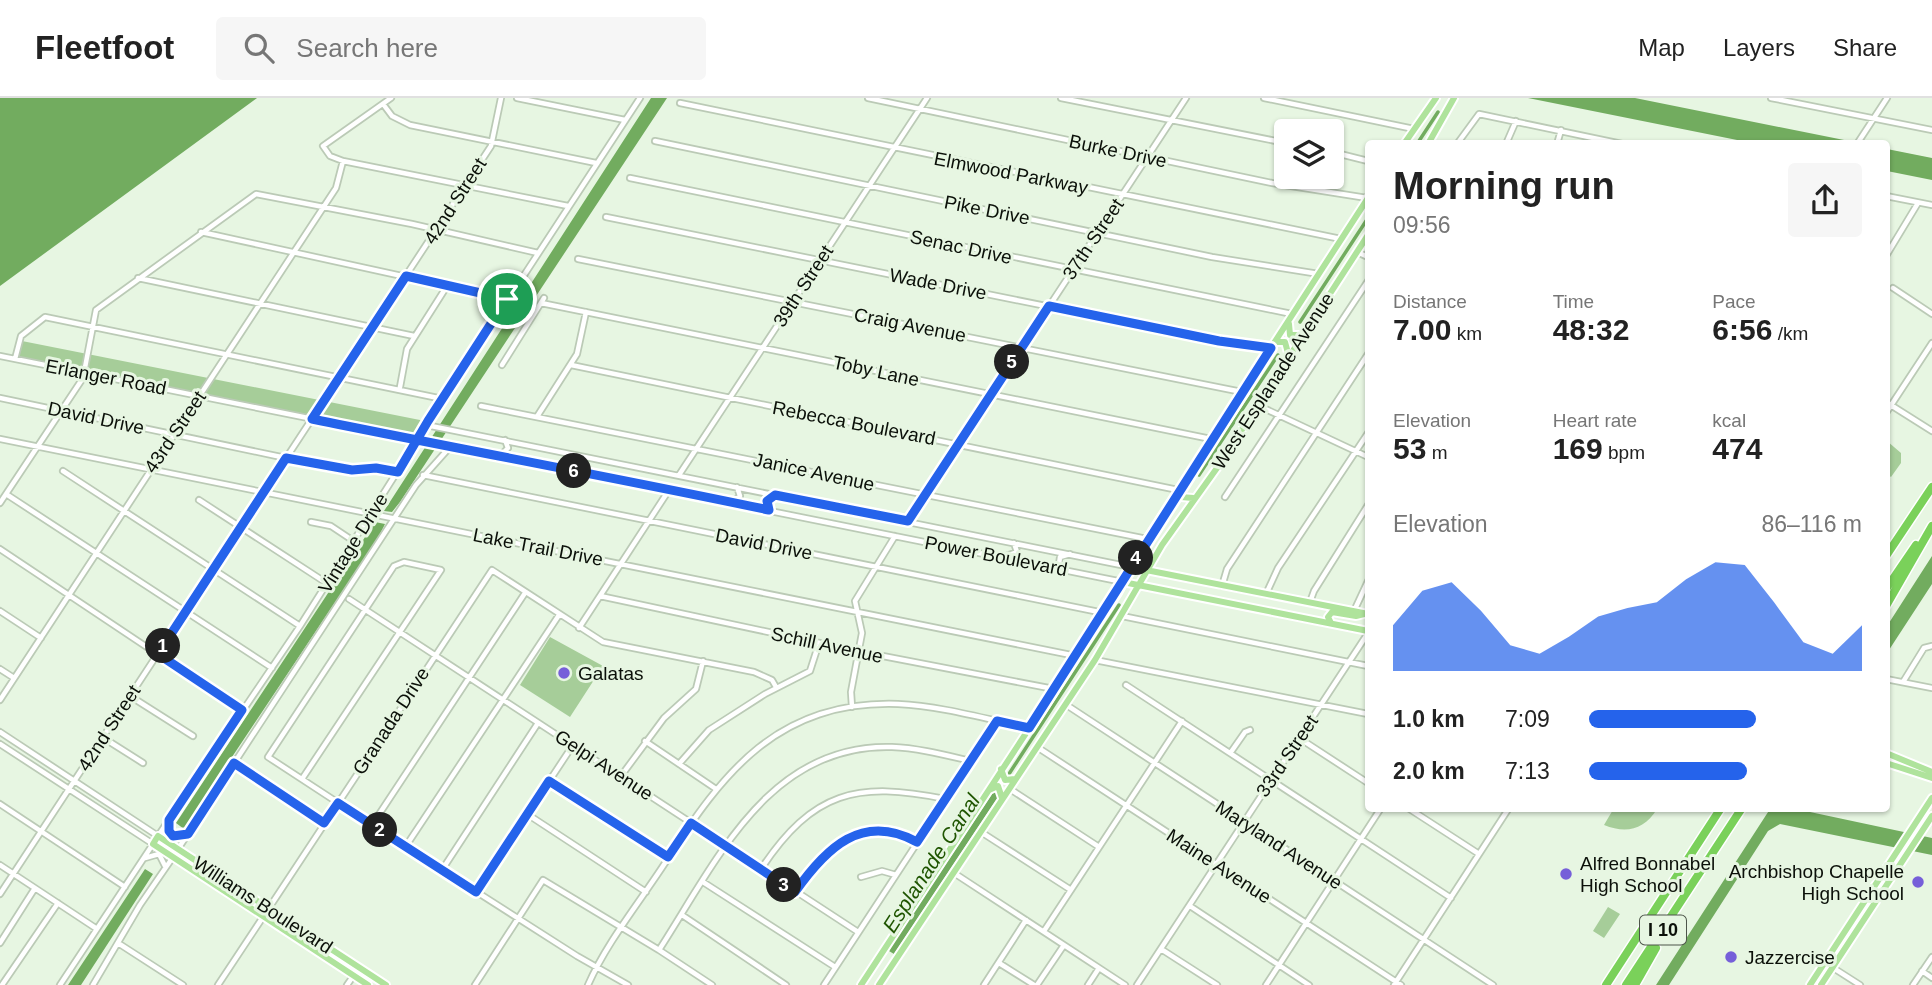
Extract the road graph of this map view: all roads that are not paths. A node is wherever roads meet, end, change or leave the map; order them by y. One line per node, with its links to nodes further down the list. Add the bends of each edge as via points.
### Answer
1 (391, 98): 16 (street)
2 (501, 98): 32 (street, 42nd Street)
3 (517, 98): 19 (street)
4 (640, 98): 19 (street, Vintage Drive)
5 (868, 98): 17 (street, Burke Drive)
6 (927, 98): 17 (street, 39th Street)
7 (1061, 98): 20 (street)
8 (1186, 98): 20 (street, 37th Street)
9 (1264, 98): 22 (street)
10 (1436, 98): 22 (main road)
11 (1454, 98): 26 (main road)
12 (1771, 98): 14 (street)
13 (1886, 98): 18 (street)
14 (1800, 101): 18 (street)
15 (680, 103): 35 (street, Elmwood Parkway)
16 (383, 104): 32 (street, via 392,116 410,125); 38 (street, via 323,146 330,156)
17 (919, 111): 35 (street, 39th Street); 37 (street, Burke Drive)
18 (1874, 118): 24 (street); 31 (street)
19 (625, 120): 40 (street, Vintage Drive)
20 (1171, 120): 34 (street); 37 (street, 37th Street)
21 (1516, 121): 23 (street); 27 (street, via 1479,114); 28 (street)
22 (1414, 129): 25 (main road)
23 (1561, 130): 29 (street); 30 (street)
24 (1932, 130)
25 (1407, 140)
26 (1430, 140)
27 (1460, 140)
28 (1508, 140)
29 (1558, 140)
30 (1598, 140)
31 (1860, 140)
32 (492, 141): 40 (street); 42 (street, 42nd Street)
33 (655, 141): 43 (street, Pike Drive)
34 (1274, 141)
35 (895, 148): 43 (street, 39th Street); 44 (street, Elmwood Parkway)
36 (1344, 155): 39 (street)
37 (1147, 158): 44 (street, 37th Street); 45 (street, Burke Drive)
38 (343, 160): 42 (street); 51 (street, 43rd Street, via 338,184)
39 (1365, 160)
40 (596, 163): 50 (street, Vintage Drive)
41 (630, 178): 53 (street, Senac Drive)
42 (466, 185): 50 (street); 54 (street, 42nd Street)
43 (870, 185): 53 (street, 39th Street); 56 (street, Pike Drive)
44 (1122, 195): 56 (street, 37th Street); 57 (street, Elmwood Parkway)
45 (1365, 197)
46 (1890, 197): 48 (street)
47 (1365, 203): 57 (main road, West Esplanade Avenue)
48 (1918, 203): 49 (street); 59 (street)
49 (1932, 205)
50 (568, 206): 62 (street, Vintage Drive)
51 (324, 207): 54 (street); 55 (street, via 256,194); 60 (street, 43rd Street)
52 (606, 217): 65 (street, Wade Drive)
53 (845, 222): 65 (street, 39th Street); 66 (street, Senac Drive)
54 (436, 230): 62 (street); 68 (street, 42nd Street)
55 (200, 232): 60 (street); 69 (street)
56 (1098, 232): 66 (street, 37th Street); 67 (street, Pike Drive)
57 (1342, 240): 67 (main road, West Esplanade Avenue)
58 (1365, 240): 61 (main road, West Esplanade Avenue)
59 (1890, 249)
60 (293, 252): 68 (street); 75 (street, 43rd Street)
61 (1357, 252): 63 (street); 82 (main road, West Esplanade Avenue)
62 (538, 253): 73 (street, Vintage Drive)
63 (1365, 256)
64 (578, 259): 74 (street, Craig Avenue)
65 (821, 259): 74 (street, 39th Street); 76 (street, Wade Drive)
66 (1073, 270): 76 (street, 37th Street); 79 (street, Senac Drive)
67 (1319, 274): 79 (main road, West Esplanade Avenue)
68 (406, 276): 70 (street); 81 (street, 42nd Street)
69 (138, 278): 75 (street); 80 (street, via 96,310)
70 (447, 286): 73 (street); 83 (street)
71 (1365, 286): 110 (street)
72 (1893, 288): 78 (street)
73 (507, 299): 103 (street, Vintage Drive)
74 (794, 302): 86 (street, 39th Street); 87 (street, Craig Avenue)
75 (260, 303): 81 (street); 88 (street, 43rd Street)
76 (1049, 306): 85 (street, Wade Drive, via 1219,341); 87 (street, 37th Street)
77 (586, 312): 86 (street, Toby Lane); 93 (street, Toby Lane, via 542,301); 94 (street)
78 (1932, 314)
79 (1292, 317): 82 (main road, via 1290,335); 85 (main road, West Esplanade Avenue)
80 (90, 326): 88 (street); 90 (street, via 48,317 21,336); 95 (street)
81 (372, 327): 83 (street); 96 (street, 42nd Street)
82 (1303, 335): 92 (main road, West Esplanade Avenue)
83 (414, 336): 97 (street)
84 (1932, 343): 104 (street)
85 (1273, 345): 92 (main road, via 1288,344); 98 (main road, West Esplanade Avenue)
86 (764, 346): 99 (street, Toby Lane); 102 (street, 39th Street)
87 (1021, 348): 98 (street, Craig Avenue); 99 (street, 37th Street)
88 (227, 354): 96 (street); 100 (street, 43rd Street)
89 (0, 356): 90 (street, Erlanger Road)
90 (15, 359): 95 (street, Erlanger Road)
91 (1365, 359): 115 (street)
92 (1286, 362): 106 (main road, West Esplanade Avenue)
93 (502, 365)
94 (571, 365): 102 (street, Rebecca Boulevard); 109 (street)
95 (85, 373): 100 (street, Erlanger Road); 108 (street)
96 (339, 376): 97 (street); 111 (street, 42nd Street)
97 (400, 387): 103 (street)
98 (1242, 392): 118 (main road, West Esplanade Avenue)
99 (990, 394): 118 (street, Toby Lane); 121 (street, 37th Street)
100 (199, 396): 111 (street, Erlanger Road); 114 (street, 43rd Street)
101 (0, 398): 108 (street, David Drive)
102 (730, 398): 121 (street, Rebecca Boulevard); 124 (street, 39th Street)
103 (443, 399): 112 (street, Vintage Drive)
104 (1890, 402)
105 (1890, 404): 113 (street)
106 (1257, 405): 110 (street); 146 (main road, West Esplanade Avenue)
107 (481, 406): 109 (street, Janice Avenue)
108 (61, 410): 114 (street, David Drive); 122 (street)
109 (538, 415): 124 (street, Janice Avenue)
110 (1279, 416): 115 (street); 145 (street)
111 (312, 419): 120 (street, Erlanger Road); 129 (street, 42nd Street)
112 (426, 425): 119 (street, Power Boulevard); 120 (street, Vintage Drive)
113 (1932, 431)
114 (173, 434): 129 (street, David Drive); 130 (street, 43rd Street)
115 (1317, 434): 125 (street); 181 (street, via 1227,569)
116 (1365, 438): 125 (street)
117 (0, 439): 122 (street, Lake Trail Drive)
118 (1211, 439): 136 (main road, West Esplanade Avenue)
119 (504, 440): 126 (street, via 508,448); 127 (street, Power Boulevard)
120 (419, 441): 123 (street, Power Boulevard); 133 (street, Vintage Drive)
121 (958, 444): 140 (street, Rebecca Boulevard); 143 (street, 37th Street)
122 (37, 446): 130 (street, Lake Trail Drive); 142 (street)
123 (450, 447): 126 (street, Power Boulevard); 134 (street, Vintage Drive)
124 (697, 448): 135 (street, 39th Street); 143 (street, Janice Avenue)
125 (1356, 452): 128 (street); 186 (street, via 1278,568)
126 (500, 455): 131 (street, Power Boulevard)
127 (579, 456): 131 (street, via 570,463); 135 (street, Power Boulevard)
128 (1365, 456)
129 (286, 458): 133 (street, David Drive, via 352,470); 141 (street, 42nd Street)
130 (150, 469): 141 (street, Lake Trail Drive); 150 (street, 43rd Street)
131 (573, 470): 139 (street, Power Boulevard)
132 (63, 471): 150 (street)
133 (398, 472): 153 (street, Vintage Drive)
134 (423, 475): 154 (street, Vintage Drive); 156 (street, David Drive)
135 (679, 475): 137 (street, Power Boulevard)
136 (1183, 482): 140 (main road, West Esplanade Avenue); 146 (main road, via 1181,497)
137 (737, 487): 144 (street, Power Boulevard); 148 (street, via 740,496)
138 (1932, 487): 166 (highway)
139 (669, 490): 148 (street, Power Boulevard); 156 (street)
140 (1178, 490): 162 (main road, West Esplanade Avenue)
141 (264, 492): 153 (street, Lake Trail Drive); 160 (street, 42nd Street)
142 (6, 494): 149 (street); 167 (street)
143 (925, 494): 157 (street, 37th Street); 162 (street, Janice Avenue)
144 (775, 495): 151 (street, via 767,501); 157 (street, Power Boulevard)
145 (1225, 497)
146 (1194, 498): 175 (main road, West Esplanade Avenue)
147 (200, 500): 160 (street)
148 (733, 502): 151 (street, Power Boulevard)
149 (0, 503)
150 (123, 510): 167 (street, 43rd Street); 173 (street)
151 (769, 510): 161 (street, Power Boulevard)
152 (1365, 510): 193 (street)
153 (373, 514): 154 (street, Lake Trail Drive); 163 (street, Vintage Drive)
154 (395, 519): 170 (street, Lake Trail Drive); 258 (street, Vintage Drive)
155 (1932, 520): 178 (highway)
156 (648, 521): 170 (street); 171 (street, David Drive)
157 (908, 521): 164 (street, Power Boulevard)
158 (311, 522): 163 (street, via 331,526)
159 (1932, 526): 191 (highway)
160 (240, 527): 173 (street, 42nd Street); 179 (street)
161 (895, 536): 169 (street, Power Boulevard); 171 (street)
162 (1147, 539): 172 (main road, West Esplanade Avenue)
163 (355, 542): 179 (street, Vintage Drive)
164 (1012, 542): 168 (street, Power Boulevard); 169 (street, via 1018,549 1015,554)
165 (0, 549): 187 (street)
166 (1890, 550)
167 (96, 552): 187 (street, 43rd Street); 197 (street)
168 (1070, 554): 172 (street, Power Boulevard); 174 (street, via 1060,557)
169 (999, 556): 174 (street, Power Boulevard)
170 (621, 564): 188 (street); 199 (street, Lake Trail Drive)
171 (877, 567): 199 (street, via 857,598); 200 (street, David Drive)
172 (1131, 567): 175 (main road, Power Boulevard); 176 (main road, West Esplanade Avenue); 180 (main road)
173 (213, 569): 197 (street, 42nd Street); 206 (street)
174 (1064, 569): 176 (street, Power Boulevard)
175 (1148, 570): 177 (main road, Power Boulevard); 180 (main road, West Esplanade Avenue)
176 (1124, 582): 180 (main road, Power Boulevard); 185 (main road, West Esplanade Avenue)
177 (1203, 582): 181 (main road, Power Boulevard); 189 (main road, via 1210,592)
178 (1890, 583)
179 (328, 584): 206 (street, Vintage Drive)
180 (1140, 585): 189 (main road, Power Boulevard); 194 (main road, West Esplanade Avenue)
181 (1222, 586): 183 (main road, Power Boulevard)
182 (1365, 587): 198 (street)
183 (1246, 590): 186 (main road, Power Boulevard); 192 (main road, via 1223,591)
184 (525, 593): 203 (street); 216 (street, Granada Drive, via 492,570); 224 (street)
185 (1118, 593): 194 (main road, via 1125,588 1130,591); 200 (main road, West Esplanade Avenue)
186 (1266, 594): 193 (main road, Power Boulevard)
187 (68, 595): 211 (street, 43rd Street); 215 (street)
188 (600, 596): 207 (street); 212 (street, Schill Avenue)
189 (1198, 596): 192 (main road, Power Boulevard)
190 (349, 599): 195 (street, Gelpi Avenue)
191 (1890, 599)
192 (1223, 601): 205 (main road, Power Boulevard)
193 (1310, 602): 198 (main road, Power Boulevard)
194 (1129, 603): 204 (main road, West Esplanade Avenue)
195 (365, 609): 209 (street, Gelpi Avenue); 209 (street, via 399,563 440,569); 266 (street, via 268,757)
196 (0, 611): 211 (street)
197 (185, 611): 215 (street, 42nd Street); 222 (street)
198 (1353, 611): 201 (main road, Power Boulevard)
199 (857, 612): 214 (street, via 862,625); 217 (street, Lake Trail Drive)
200 (1104, 613): 217 (main road, West Esplanade Avenue)
201 (1365, 614)
202 (1365, 614): 205 (main road, via 1332,612 1328,617)
203 (559, 615): 207 (street); 234 (street)
204 (1122, 616): 218 (main road, West Esplanade Avenue); 220 (street)
205 (1331, 623): 208 (main road, Power Boulevard)
206 (300, 626): 222 (street, Vintage Drive)
207 (579, 628): 219 (street, via 603,642)
208 (1365, 631)
209 (400, 632): 216 (street, Gelpi Avenue); 266 (street)
210 (1365, 637): 220 (street, 33rd Street)
211 (41, 638): 225 (street, 43rd Street)
212 (819, 643): 214 (street, Schill Avenue); 229 (street, via 810,671)
213 (1929, 647): 227 (street)
214 (859, 652): 231 (street, Schill Avenue); 237 (street)
215 (158, 654): 232 (street, 42nd Street); 238 (street)
216 (435, 654): 224 (street, Gelpi Avenue); 278 (street, Granada Drive)
217 (1076, 656): 231 (main road, West Esplanade Avenue)
218 (1095, 660): 235 (main road, West Esplanade Avenue); 236 (street)
219 (703, 662): 229 (street, via 765,676); 249 (street, via 696,689)
220 (1349, 662): 221 (street); 236 (street, 33rd Street)
221 (1365, 665)
222 (272, 668): 238 (street, Vintage Drive)
223 (0, 669): 225 (street)
224 (468, 676): 234 (street, Gelpi Avenue); 292 (street)
225 (14, 678): 233 (street, 43rd Street)
226 (1890, 680): 227 (street)
227 (1903, 682): 230 (street)
228 (1126, 685): 240 (street)
229 (776, 687): 260 (street, via 709,730)
230 (1932, 688)
231 (1054, 689): 243 (main road, West Esplanade Avenue)
232 (130, 696): 246 (street); 247 (street, 42nd Street)
233 (0, 700)
234 (503, 700): 242 (street, Gelpi Avenue); 300 (street)
235 (1065, 704): 252 (main road, West Esplanade Avenue); 259 (street, Maryland Avenue)
236 (1321, 705): 239 (street); 248 (street, 33rd Street)
237 (852, 707): 241 (street, via 899,704); 271 (street, via 832,711 757,746)
238 (242, 710): 288 (street, Vintage Drive)
239 (1365, 713)
240 (1182, 720): 253 (street); 259 (street)
241 (997, 721): 243 (street); 256 (street)
242 (538, 723): 251 (street, Gelpi Avenue); 313 (street)
243 (1029, 728): 261 (main road, West Esplanade Avenue)
244 (1250, 730): 253 (street)
245 (0, 732): 270 (street, Williams Boulevard)
246 (193, 736)
247 (102, 737): 257 (street); 270 (street, 42nd Street)
248 (1299, 737): 267 (street, 33rd Street); 269 (street)
249 (645, 741): 260 (street); 263 (street)
250 (0, 744): 273 (street, Williams Boulevard)
251 (573, 745): 263 (street, Gelpi Avenue); 268 (street)
252 (1037, 747): 264 (main road, West Esplanade Avenue); 280 (street, Maine Avenue)
253 (1231, 752): 267 (street)
254 (1890, 758): 262 (main road)
255 (1890, 760): 265 (main road)
256 (971, 761): 275 (street); 301 (street, via 892,747 828,757 787,779 758,802)
257 (143, 763)
258 (234, 763): 290 (street); 295 (street, Vintage Drive)
259 (1154, 763): 280 (street); 289 (street, Maryland Avenue)
260 (679, 764): 271 (street)
261 (1001, 769): 264 (main road, via 1005,780); 274 (main road, West Esplanade Avenue)
262 (1932, 772)
263 (621, 776): 291 (street, Gelpi Avenue)
264 (1017, 777): 272 (main road, West Esplanade Avenue)
265 (1932, 778)
266 (302, 779): 278 (street)
267 (1272, 779): 289 (street, 33rd Street); 297 (street)
268 (549, 781): 286 (street); 306 (street)
269 (1365, 781)
270 (75, 782): 273 (street, 42nd Street); 296 (street, Williams Boulevard)
271 (716, 789): 291 (street)
272 (1010, 789): 277 (main road, West Esplanade Avenue); 302 (street)
273 (70, 790): 293 (street, 42nd Street); 299 (street, Williams Boulevard)
274 (988, 790): 277 (main road, via 998,786); 355 (main road, West Esplanade Avenue)
275 (946, 799): 298 (street); 311 (street, via 900,789 846,795 794,827)
276 (1932, 799): 310 (main road)
277 (1002, 800): 294 (main road, West Esplanade Avenue)
278 (338, 803): 290 (street, Granada Drive); 292 (street)
279 (0, 804): 293 (street)
280 (1126, 805): 302 (street); 308 (street, Maine Avenue)
281 (1378, 812): 297 (street)
282 (1414, 812): 304 (street)
283 (1505, 812): 304 (street)
284 (1718, 812): 369 (highway, I 10)
285 (1739, 812): 317 (highway, I 10)
286 (527, 814): 326 (street); 327 (street)
287 (1932, 816): 324 (main road)
288 (169, 820): 295 (street, via 173,836); 296 (street, Vintage Drive)
289 (1244, 822): 308 (street, 33rd Street); 319 (street, Maryland Avenue)
290 (324, 823): 336 (street, Granada Drive)
291 (691, 823): 301 (street, Gelpi Avenue); 306 (street)
292 (372, 825): 300 (street)
293 (41, 832): 315 (street, 42nd Street); 321 (street)
294 (981, 832): 314 (main road, West Esplanade Avenue); 325 (street)
295 (188, 834): 303 (street, Vintage Drive)
296 (158, 836): 299 (main road, Vintage Drive); 303 (main road, Williams Boulevard)
297 (1361, 839): 319 (street); 332 (street)
298 (917, 842): 316 (street); 328 (street, via 890,830 854,836 824,855)
299 (153, 844): 305 (main road, Williams Boulevard); 307 (street, Vintage Drive)
300 (406, 846): 313 (street)
301 (726, 846): 311 (street, Gelpi Avenue); 320 (street)
302 (1099, 847): 325 (street)
303 (178, 849): 305 (main road, Vintage Drive); 331 (main road, Williams Boulevard)
304 (1479, 854): 332 (street)
305 (173, 857): 312 (street, Vintage Drive); 323 (main road, Williams Boulevard)
306 (668, 857): 327 (street)
307 (142, 860): 312 (street, via 159,854 165,861); 321 (street, Vintage Drive)
308 (1216, 864): 335 (street, 33rd Street); 342 (street, Maine Avenue)
309 (0, 865): 315 (street)
310 (1888, 865): 324 (main road, via 1881,882); 329 (main road)
311 (761, 869): 328 (street, Gelpi Avenue)
312 (164, 870): 350 (street, Vintage Drive)
313 (442, 870): 326 (street)
314 (954, 873): 340 (street); 367 (main road, West Esplanade Avenue)
315 (14, 874): 322 (street); 330 (street, 42nd Street)
316 (896, 875): 318 (street, via 882,871); 346 (street)
317 (1699, 875): 394 (highway, I 10); 395 (highway)
318 (861, 877)
319 (1334, 881): 342 (street); 348 (street, Maryland Avenue)
320 (703, 882): 337 (street); 360 (street)
321 (125, 887): 343 (street, Vintage Drive)
322 (35, 888): 333 (street); 349 (street)
323 (221, 889): 331 (main road, via 227,886); 334 (main road, Williams Boulevard)
324 (1884, 889): 347 (main road)
325 (1070, 890): 345 (street)
326 (476, 892): 339 (street)
327 (646, 892): 344 (street)
328 (795, 892): 346 (street, Gelpi Avenue)
329 (1870, 893): 347 (main road, via 1871,902); 357 (main road)
330 (0, 894)
331 (250, 896): 336 (main road, Williams Boulevard)
332 (1451, 898): 348 (street)
333 (58, 903): 343 (street); 370 (street)
334 (246, 905): 336 (main road); 338 (main road, Williams Boulevard)
335 (1190, 906): 352 (street, 33rd Street); 358 (street)
336 (269, 909): 341 (main road, Williams Boulevard)
337 (682, 915): 353 (street); 382 (street)
338 (263, 917): 341 (main road, via 270,913); 365 (main road, Williams Boulevard); 374 (street)
339 (517, 918): 344 (street, via 543,880); 359 (street); 378 (street)
340 (1026, 920): 345 (street); 356 (street)
341 (287, 921): 362 (main road, Williams Boulevard)
342 (1306, 923): 358 (street); 368 (street, Maine Avenue)
343 (97, 929): 371 (street, Vintage Drive)
344 (622, 929): 353 (street); 359 (street)
345 (1044, 931): 351 (street)
346 (858, 932): 360 (street)
347 (1852, 938): 361 (main road)
348 (1424, 940): 368 (street); 393 (street, Maryland Avenue)
349 (0, 943)
350 (118, 943): 372 (street, Vintage Drive); 373 (street)
351 (1064, 945): 363 (street); 386 (street)
352 (1161, 949): 389 (street, 33rd Street); 390 (street)
353 (659, 950): 381 (street)
354 (1932, 957): 364 (street)
355 (877, 961): 367 (main road, via 891,961); 384 (main road, West Esplanade Avenue)
356 (999, 962): 385 (street); 386 (street)
357 (1824, 962): 361 (street); 396 (main road)
358 (1279, 965): 391 (street); 392 (street)
359 (597, 967): 379 (street); 380 (street)
360 (835, 967): 383 (street)
361 (1833, 967): 397 (main road); 398 (street)
362 (359, 968): 365 (street); 377 (main road, Williams Boulevard)
363 (1099, 968): 387 (street); 388 (street)
364 (1922, 971): 366 (street); 399 (street)
365 (354, 976): 375 (street); 376 (main road, Williams Boulevard)
366 (1932, 978)
367 (881, 983)
368 (1397, 984)
369 (1606, 984)
370 (2, 985)
371 (60, 985)
372 (93, 985)
373 (183, 985)
374 (218, 985)
375 (347, 985)
376 (368, 985)
377 (386, 985)
378 (475, 985)
379 (589, 985)
380 (628, 985)
381 (712, 985)
382 (786, 985)
383 (824, 985)
384 (861, 985)
385 (984, 985)
386 (1036, 985)
387 (1088, 985)
388 (1125, 985)
389 (1137, 985)
390 (1217, 985)
391 (1266, 985)
392 (1309, 985)
393 (1493, 985)
394 (1626, 985)
395 (1635, 985)
396 (1810, 985)
397 (1821, 985)
398 (1860, 985)
399 (1913, 985)

